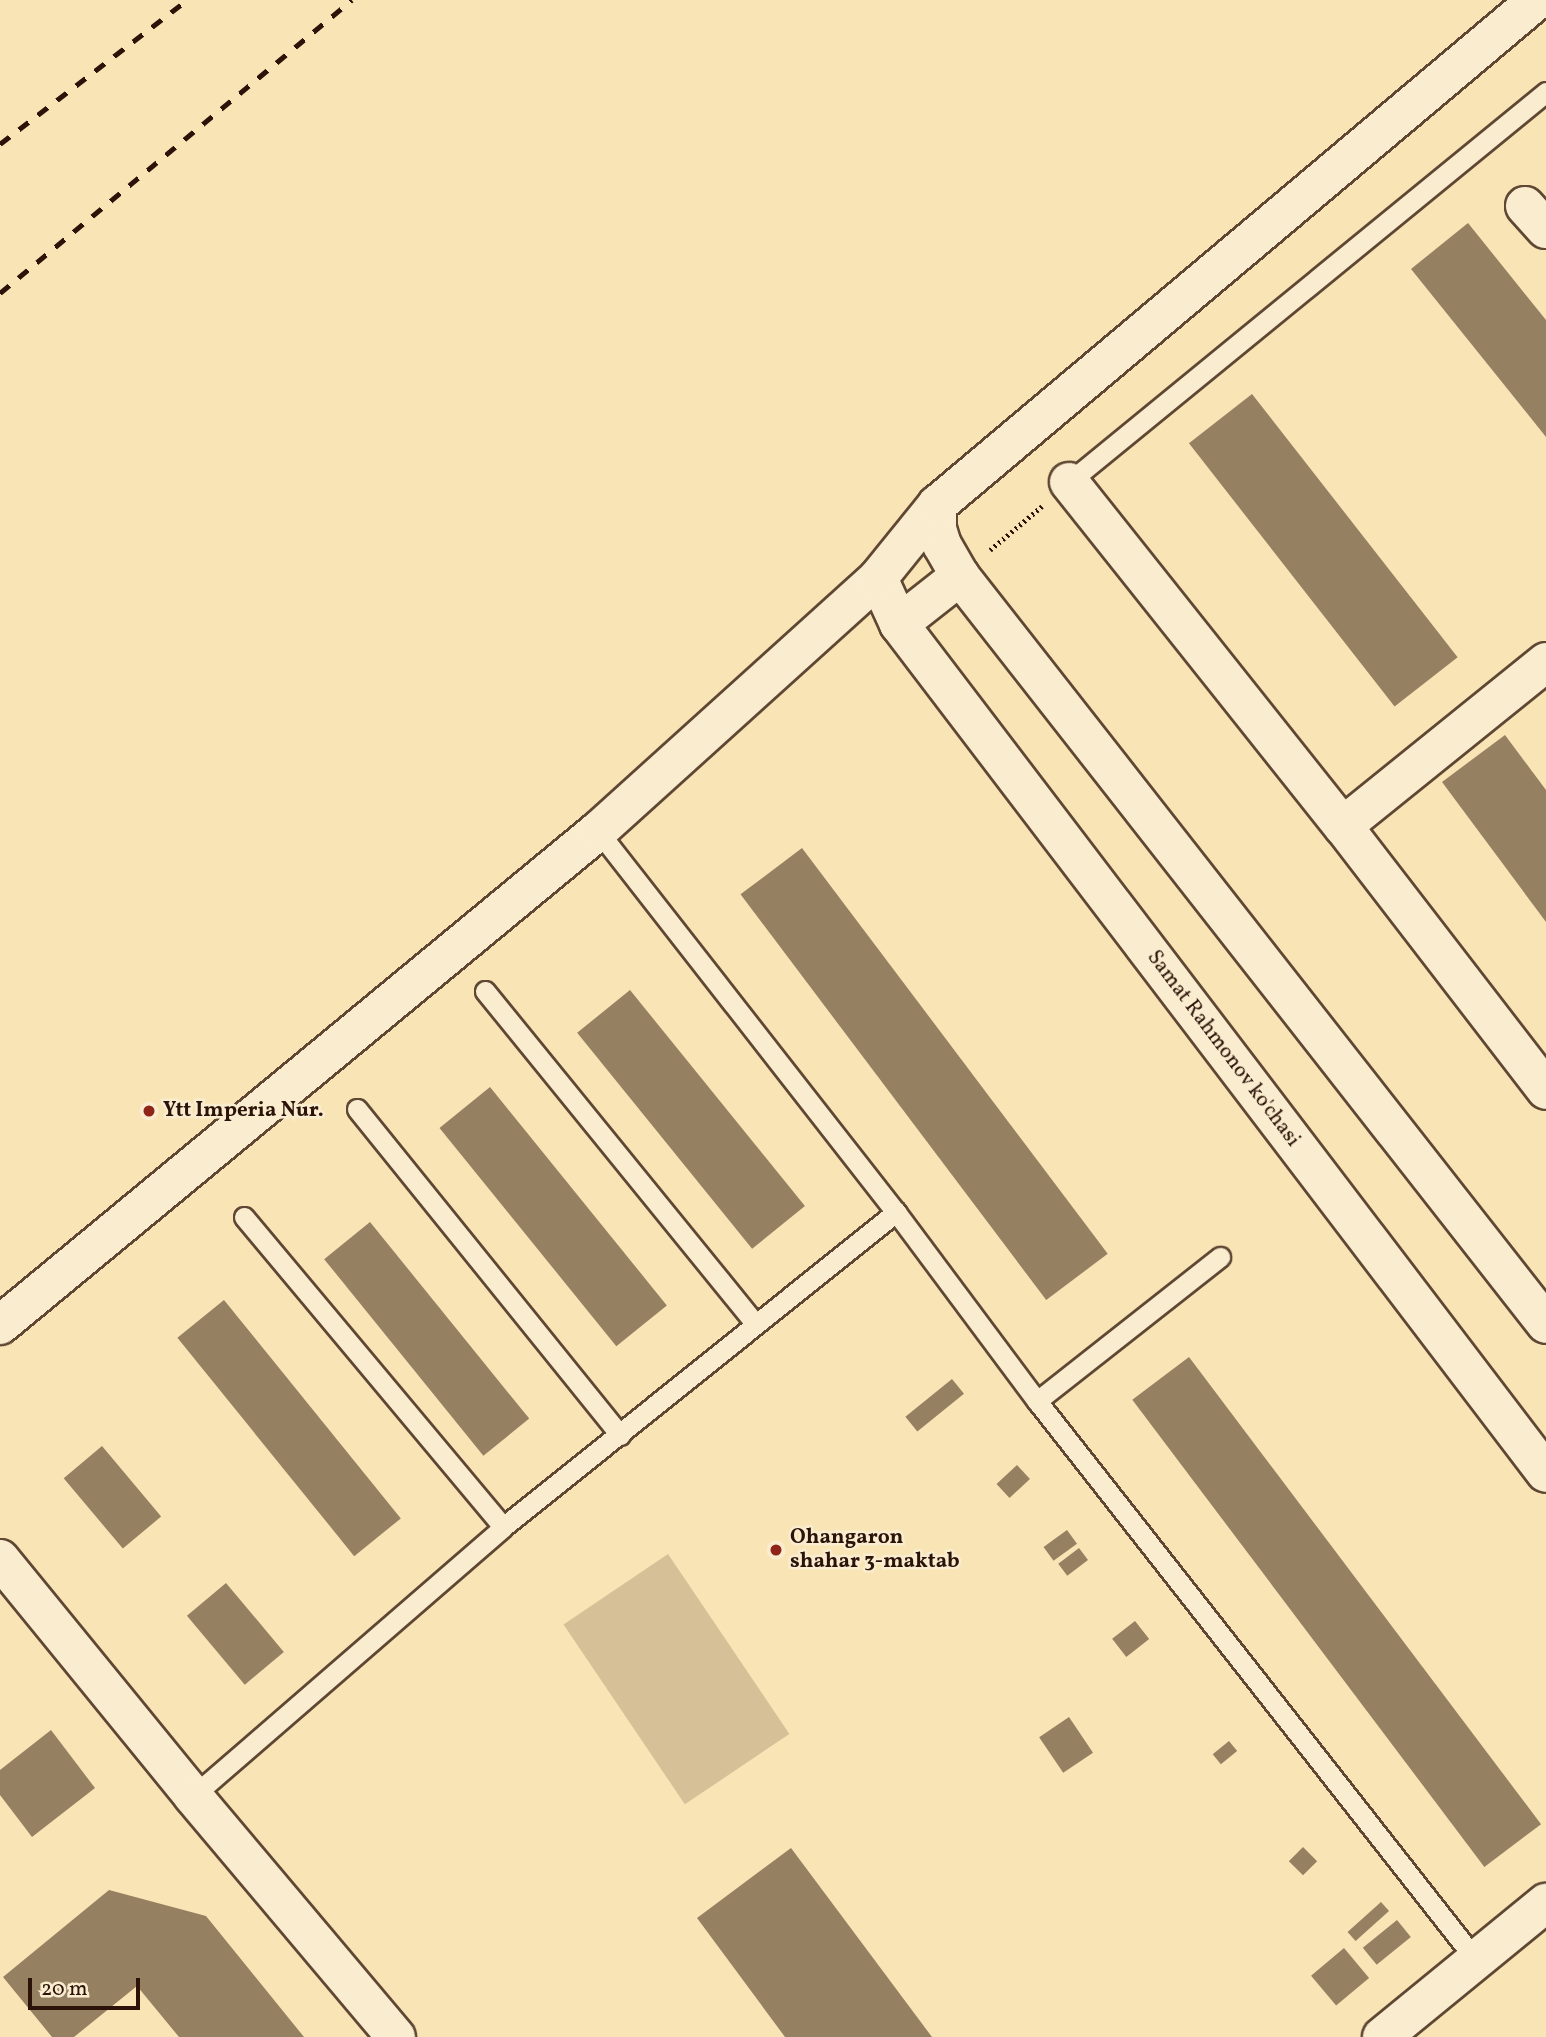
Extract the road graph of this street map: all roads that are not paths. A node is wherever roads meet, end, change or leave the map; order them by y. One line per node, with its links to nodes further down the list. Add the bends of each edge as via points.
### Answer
1 (1537, 0): 4 (main road)
2 (1546, 92): 3 (lane)
3 (1069, 482): 9 (main road)
4 (937, 505): 5 (main road, via 942,545); 6 (main road)
5 (960, 576): 7 (main road); 18 (main road)
6 (877, 578): 7 (main road, Samat Rahmonov ko'chasi); 10 (main road)
7 (899, 624): 22 (main road, Samat Rahmonov ko'chasi)
8 (1546, 662): 9 (main road)
9 (1343, 826): 12 (main road)
10 (598, 831): 14 (lane); 19 (main road)
11 (485, 991): 17 (lane)
12 (1546, 1090)
13 (357, 1109): 21 (lane)
14 (896, 1212): 17 (lane); 20 (lane)
15 (244, 1217): 23 (lane)
16 (1220, 1257): 20 (lane)
17 (755, 1323): 21 (lane)
18 (1546, 1324)
19 (0, 1325)
20 (1037, 1401): 27 (lane)
21 (620, 1434): 23 (lane)
22 (1546, 1473)
23 (503, 1527): 25 (lane)
24 (0, 1559): 25 (main road)
25 (192, 1796): 28 (main road)
26 (1546, 1903): 27 (main road)
27 (1476, 1960): 29 (main road)
28 (396, 2037)
29 (1382, 2037)

